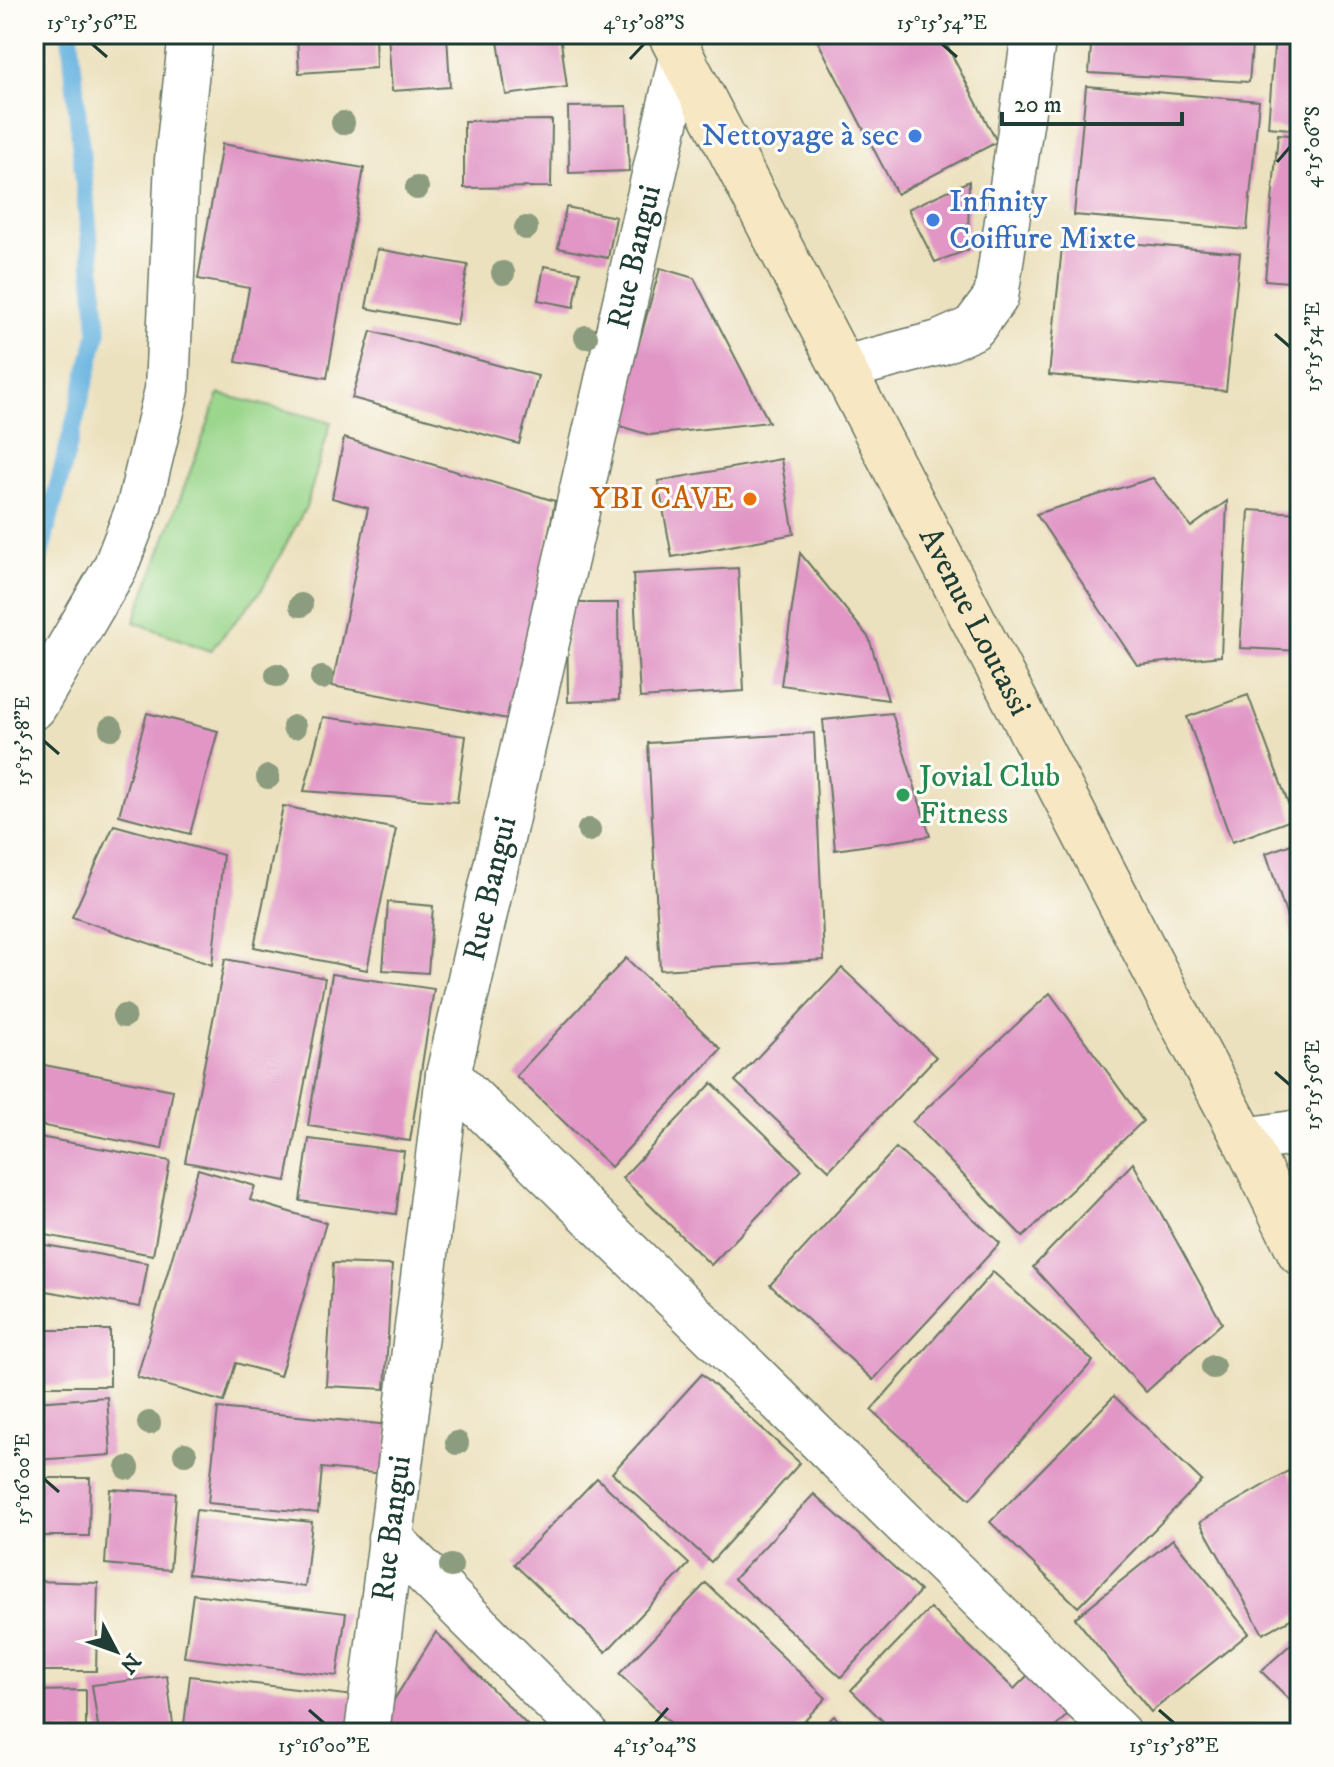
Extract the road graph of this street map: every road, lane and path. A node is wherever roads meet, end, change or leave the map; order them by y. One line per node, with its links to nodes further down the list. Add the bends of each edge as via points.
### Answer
1 (191, 34): 5 (street, via 177,160 167,390 139,506 115,568)
2 (1034, 34): 4 (street, via 996,297 973,328 939,343)
3 (676, 46): 4 (main road, Avenue Loutassi); 6 (street, Rue Bangui)
4 (844, 368): 8 (main road, Avenue Loutassi)
5 (34, 707)
6 (448, 1075): 10 (street, Rue Bangui); 13 (street)
7 (1300, 1132): 8 (street)
8 (1245, 1140): 9 (main road, Avenue Loutassi)
9 (1300, 1253)
10 (390, 1538): 11 (street, Rue Bangui); 12 (street)
11 (367, 1733)
12 (585, 1733)
13 (1118, 1733)

